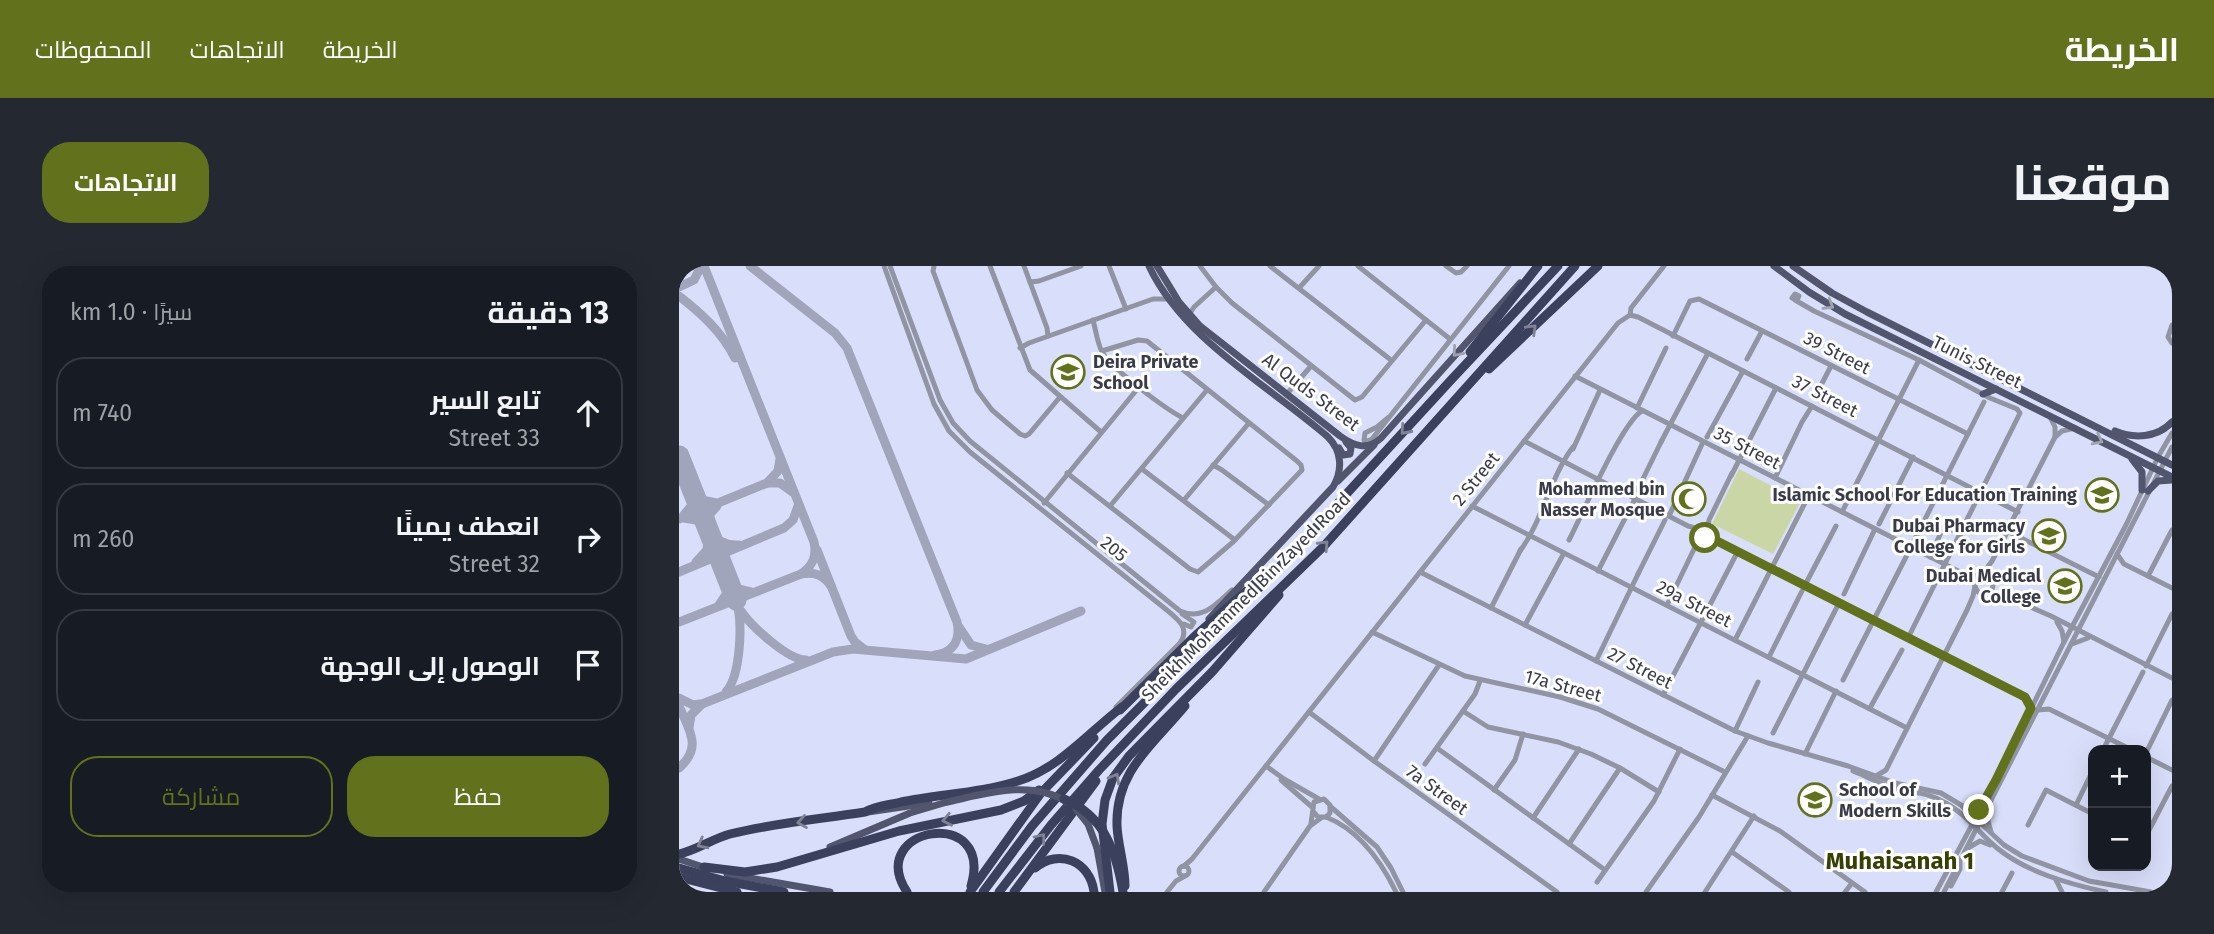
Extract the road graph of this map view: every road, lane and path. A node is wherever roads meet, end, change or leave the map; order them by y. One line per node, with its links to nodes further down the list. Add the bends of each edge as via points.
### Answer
1 (884, 266): 103 (street, 205, via 941,418 965,448)
2 (890, 266): 110 (street, 205, via 948,415 970,441)
3 (934, 266): 67 (street, via 973,380 988,405 1025,436)
4 (990, 266): 46 (street)
5 (1024, 266): 24 (street)
6 (1081, 266): 24 (street)
7 (1109, 266): 31 (street)
8 (1149, 266): 25 (main road, Al Quds Street)
9 (1157, 266): 33 (main road, Al Quds Street)
10 (1200, 266): 26 (street)
11 (1270, 266): 27 (street)
12 (1319, 266): 27 (street)
13 (1446, 266): 14 (street, via 1456,273)
14 (1467, 266)
15 (1509, 266): 43 (street)
16 (1537, 266): 58 (highway); 88 (main road, Al Quds Street, one-way to 88)
17 (1558, 266): 58 (highway, Sheikh Mohammed Bin Zayed Road)
18 (1575, 266): 63 (highway, Sheikh Mohammed Bin Zayed Road)
19 (1598, 266): 63 (highway, one-way to 19)
20 (1664, 266): 34 (street, 2 Street, via 1631,307)
21 (1773, 266): 66 (main road, Tunis Street, one-way to 66, via 1845,314)
22 (1793, 266): 77 (main road, Tunis Street, via 1849,303)
23 (1360, 267): 35 (street)
24 (1031, 284): 41 (street)
25 (1160, 286): 28 (street); 29 (main road, Al Quds Street)
26 (1216, 287): 33 (street); 54 (street)
27 (1301, 290): 53 (street)
28 (1153, 299): 29 (street); 31 (street)
29 (1168, 299): 32 (main road, Al Quds Street)
30 (1797, 299): 52 (street)
31 (1128, 308): 36 (street)
32 (1177, 311): 38 (main road, via 1202,333); 78 (main road, Al Quds Street, via 1211,344)
33 (1189, 315): 38 (main road, Al Quds Street)
34 (1630, 315): 42 (street, 37 Street); 57 (street, 2 Street, via 1619,321)
35 (1424, 319): 40 (street); 53 (street)
36 (1091, 321): 41 (street); 50 (street)
37 (2172, 327): 45 (street)
38 (1206, 330): 65 (main road, Al Quds Street)
39 (1762, 331): 42 (street, 39 Street, via 1694,299); 51 (street); 55 (street, 39 Street)
40 (1442, 333): 43 (street); 43 (street)
41 (1050, 336): 46 (street)
42 (1673, 336): 44 (street, 37 Street)
43 (1450, 339): 72 (street)
44 (1684, 341): 48 (street); 49 (street, 37 Street)
45 (2172, 341)
46 (1020, 346): 67 (street, via 1030,370)
47 (1666, 348): 70 (street)
48 (1680, 350)
49 (1707, 352): 56 (street, 37 Street); 76 (street)
50 (1104, 354): 59 (street); 61 (street, via 1138,340 1149,342)
51 (1747, 359)
52 (1919, 360): 66 (street); 68 (street)
53 (1390, 362): 54 (street, via 1357,400)
54 (1311, 366): 65 (street)
55 (1831, 366): 64 (street); 68 (street, 39 Street)
56 (1741, 370): 60 (street, 37 Street); 87 (street)
57 (1576, 375): 62 (street, 35 Street); 85 (street, 2 Street)
58 (1451, 380): 134 (highway, Sheikh Mohammed Bin Zayed Road, one-way to 134)
59 (1138, 386): 73 (street); 80 (street)
60 (1776, 388): 69 (street, 37 Street); 92 (street)
61 (1206, 389): 73 (street); 74 (street)
62 (1602, 390): 70 (street, 35 Street); 94 (street)
63 (1464, 391): 149 (highway, Sheikh Mohammed Bin Zayed Road, one-way to 63)
64 (1818, 391)
65 (1286, 395): 83 (main road, Al Quds Street)
66 (1988, 395): 71 (main road, Tunis Street); 82 (street); 107 (street, via 2017,409 2020,417)
67 (1059, 396): 80 (street)
68 (1899, 400): 82 (street, 39 Street); 86 (street)
69 (1810, 405): 86 (street, 37 Street); 100 (street)
70 (1638, 409): 76 (street, 35 Street); 102 (street)
71 (2048, 415): 79 (main road, Tunis Street); 84 (street, via 2056,427)
72 (1389, 417): 72 (street, via 1365,433 1364,440 1372,439)
73 (1181, 419): 96 (street)
74 (1247, 422): 95 (street); 116 (street, via 1301,465 1299,474)
75 (2172, 422): 77 (main road, via 2155,434 2133,436)
76 (1670, 425): 87 (street, 35 Street); 105 (street)
77 (2094, 425): 93 (main road, Tunis Street)
78 (1316, 426): 83 (main road, via 1332,438 1343,455 1349,455 1351,448); 104 (main road, Al Quds Street, via 1338,452 1339,473)
79 (2075, 428): 84 (street); 90 (main road, Tunis Street, one-way to 90)
80 (1101, 431): 98 (street)
81 (2172, 433): 93 (street)
82 (1968, 434): 99 (street)
83 (1340, 436): 88 (main road, Al Quds Street, via 1359,446)
84 (2055, 437): 117 (street)
85 (1525, 440): 94 (street); 114 (street, 2 Street)
86 (1879, 440): 91 (street, 37 Street); 118 (street)
87 (1705, 441): 92 (street, 35 Street); 119 (street)
88 (1376, 442): 104 (main road)
89 (2172, 447): 93 (street)
90 (2123, 452): 97 (main road, Tunis Street); 106 (main road, via 2142,471)
91 (1913, 457): 99 (street, 37 Street); 121 (street)
92 (1739, 460): 100 (street, 35 Street); 124 (street)
93 (2165, 461): 97 (street)
94 (1565, 463): 102 (street); 126 (street)
95 (1215, 464): 112 (street); 116 (street)
96 (1143, 468): 112 (street); 115 (street)
97 (2156, 469): 101 (main road, Tunis Street); 106 (street)
98 (1068, 472): 109 (street); 115 (street)
99 (1947, 475): 107 (street, 37 Street); 129 (street)
100 (1773, 477): 108 (street, 35 Street)
101 (2172, 479): 106 (main road, via 2158,481)
102 (1599, 480): 111 (street); 127 (street)
103 (1014, 487): 113 (street); 160 (street, 205)
104 (1333, 487): 147 (main road)
105 (1637, 491)
106 (2145, 491): 132 (street); 146 (street)
107 (1982, 492): 117 (street, 37 Street); 125 (street)
108 (1809, 495): 118 (street, 35 Street); 140 (street)
109 (1050, 496): 110 (street); 113 (street)
110 (1038, 498): 113 (street, 205)
111 (1634, 498): 119 (street); 141 (street)
112 (1185, 501): 128 (street)
113 (1047, 505): 160 (street, 205)
114 (1473, 505): 126 (street, 29a Street); 142 (street, 2 Street)
115 (1113, 506): 128 (street, via 1196,572)
116 (1268, 506): 128 (street)
117 (2018, 510): 123 (street)
118 (1842, 512): 121 (street, 35 Street)
119 (1667, 517): 124 (street); 151 (street)
120 (1836, 526): 152 (street)
121 (1877, 528): 129 (street, 35 Street); 155 (street)
122 (2172, 530): 145 (street)
123 (2007, 531): 136 (street); 146 (street)
124 (1702, 533): 130 (street); 159 (street)
125 (1961, 534): 135 (street, via 1943,528); 138 (street)
126 (1528, 536): 131 (street, 29a Street); 161 (street)
127 (1569, 540)
128 (1234, 541)
129 (1911, 547): 135 (street, 35 Street)
130 (1736, 551): 140 (street); 167 (street)
131 (1562, 553): 141 (street, 29a Street); 169 (street)
132 (2117, 554): 137 (street); 139 (street)
133 (1907, 555): 166 (street)
134 (1290, 556): 172 (highway); 287 (highway, Sheikh Mohammed Bin Zayed Road, via 1098,750)
135 (1930, 557): 138 (street, 35 Street)
136 (1994, 557): 144 (street); 148 (street)
137 (2124, 564): 139 (street); 145 (street)
138 (1945, 565): 143 (street, 35 Street); 174 (street)
139 (2111, 565): 165 (street)
140 (1772, 566): 152 (street); 175 (street)
141 (1596, 570): 151 (street, 29a Street)
142 (1421, 571): 161 (street, 27 Street); 171 (street, 2 Street)
143 (1963, 574): 144 (street, 35 Street); 150 (street, 35 Street)
144 (1981, 576): 148 (street); 150 (street)
145 (2148, 576): 153 (street)
146 (2099, 577): 154 (street)
147 (1245, 581): 160 (street, 205, via 1203,613); 172 (main road)
148 (1993, 581): 156 (street); 157 (street)
149 (1284, 584): 185 (highway); 222 (highway, Sheikh Mohammed Bin Zayed Road)
150 (1975, 586): 156 (street); 162 (street)
151 (1631, 587): 159 (street, 29a Street); 181 (street)
152 (1804, 588): 158 (street); 180 (street)
153 (2172, 589)
154 (2093, 590): 164 (street); 170 (street)
155 (1844, 594)
156 (1986, 594): 157 (street); 162 (street)
157 (2009, 597): 168 (street)
158 (1839, 603): 166 (street); 186 (street)
159 (1665, 605): 167 (street, 29a Street)
160 (1170, 608): 233 (street, 205, via 1183,626 1183,639 1117,705 1047,764 1018,778)
161 (1491, 608): 169 (street, 27 Street)
162 (1967, 610): 179 (street)
163 (2172, 614): 184 (street)
164 (2078, 615): 168 (street); 170 (street)
165 (2086, 616): 170 (street); 173 (street)
166 (1874, 620): 174 (street); 188 (street)
167 (1700, 622): 175 (street, 29a Street); 193 (street)
168 (2060, 622): 170 (street); 176 (street)
169 (1525, 625): 181 (street, 27 Street)
170 (2075, 630): 173 (street); 176 (street); 177 (street); 182 (street)
171 (1373, 631): 183 (street, 17a Street); 202 (street, 2 Street)
172 (1195, 636): 197 (highway)
173 (2089, 637): 177 (street); 184 (street)
174 (1908, 638): 179 (street)
175 (1734, 639): 180 (street, 29a Street)
176 (2064, 642): 192 (street)
177 (2072, 644): 182 (street)
178 (1902, 650): 198 (street)
179 (1944, 655): 194 (street); 203 (street)
180 (1768, 657): 186 (street, 29a Street)
181 (1595, 660): 193 (street, 27 Street)
182 (2062, 663): 195 (street)
183 (1439, 665): 189 (street, 17a Street); 217 (street)
184 (2145, 668): 187 (street); 208 (street)
185 (1212, 672): 292 (highway, one-way to 185, via 1102,824 1113,778); 293 (highway, bridge, via 1136,761 1124,782 1117,823)
186 (1803, 674): 191 (street, 29a Street); 205 (street)
187 (2172, 678)
188 (1843, 680)
189 (1480, 681): 201 (street); 214 (street, 17a Street, via 1586,704)
190 (1758, 682): 204 (street)
191 (1837, 692): 198 (street, 29a Street); 215 (street)
192 (2039, 692): 194 (street); 199 (street)
193 (1663, 695): 204 (street, 27 Street)
194 (2023, 696): 199 (street)
195 (2043, 699): 199 (street); 200 (street)
196 (2172, 700): 211 (street)
197 (1122, 707): 228 (highway); 233 (highway, via 1046,769 1016,782)
198 (1872, 709): 203 (street, 29a Street)
199 (2034, 709): 200 (street); 229 (street); 241 (street)
200 (2049, 709): 208 (street)
201 (1463, 711): 206 (street, via 1488,727); 212 (street)
202 (1308, 713): 217 (street, 7a Street); 220 (street, 2 Street)
203 (1907, 727): 223 (street)
204 (1733, 730): 207 (street, 27 Street)
205 (1773, 733)
206 (1523, 734): 213 (street); 234 (street, via 1515,760)
207 (1746, 735): 215 (street, 27 Street); 225 (street)
208 (2109, 739): 209 (street); 210 (street)
209 (2106, 745)
210 (2122, 745)
211 (2151, 745)
212 (1437, 748): 219 (street); 234 (street)
213 (1579, 749): 221 (street); 251 (street)
214 (1681, 749): 225 (street, 17a Street); 235 (street)
215 (1807, 754): 218 (street, 27 Street)
216 (2151, 758): 224 (street)
217 (1374, 761): 298 (street, 7a Street)
218 (1834, 763): 227 (street, 27 Street); 240 (street, 27 Street, via 1891,787)
219 (1425, 764)
220 (1265, 767): 226 (street); 294 (street, 2 Street, via 1179,871 1185,876)
221 (1620, 768): 235 (street); 258 (street)
222 (1099, 770): 273 (highway, via 1093,785); 288 (highway, Sheikh Mohammed Bin Zayed Road, one-way to 222)
223 (1886, 770): 227 (street); 231 (street)
224 (2172, 770)
225 (1725, 772): 237 (street)
226 (1274, 774): 239 (street); 246 (street)
227 (1876, 776): 231 (street, 27 Street)
228 (1054, 778): 264 (highway, one-way to 264, via 1024,801 1001,810); 286 (highway)
229 (1996, 780): 236 (street); 252 (street)
230 (2088, 780): 243 (street)
231 (1889, 781): 245 (street, 27 Street, via 1934,790)
232 (2172, 786): 255 (street)
233 (973, 790): 248 (highway)
234 (1494, 790): 251 (street)
235 (1659, 792): 269 (street)
236 (1989, 792): 245 (street, via 1975,805); 252 (street)
237 (1712, 795): 249 (street); 299 (street)
238 (1064, 799): 242 (main road, bridge, via 1018,789); 291 (main road, bridge, via 1092,830); 293 (highway, bridge, via 1103,832 1116,855)
239 (1319, 799): 244 (street, via 1327,800); 246 (street)
240 (1940, 799): 245 (street, 27 Street); 252 (street, via 1955,805)
241 (1992, 801): 252 (street); 256 (street, via 1988,815)
242 (947, 802): 248 (main road); 264 (main road)
243 (2076, 805): 247 (street); 253 (street, via 2045,790)
244 (1331, 807): 250 (street); 297 (street, via 1377,847)
245 (1958, 807): 252 (street, 27 Street); 257 (street, via 1964,821)
246 (1312, 809): 250 (street); 254 (street)
247 (2088, 811)
248 (865, 812): 263 (highway, one-way to 263, via 733,833)
249 (1754, 816): 261 (street); 276 (street)
250 (1323, 817): 254 (street); 296 (street, via 1367,846)
251 (1533, 818): 258 (street)
252 (1975, 823): 256 (street, 27 Street); 257 (street); 259 (street, 27 Street); 260 (street); 262 (street); 266 (street)
253 (2028, 825)
254 (1310, 826): 295 (street)
255 (2151, 826)
256 (1993, 835): 260 (street, 27 Street)
257 (1962, 841): 303 (street)
258 (1569, 844): 269 (street)
259 (2000, 851): 262 (street, via 1980,841); 271 (street, 27 Street)
260 (2013, 851): 308 (street, 27 Street, via 2089,881)
261 (1732, 852): 279 (street); 300 (street)
262 (1963, 853): 266 (street)
263 (679, 854)
264 (806, 857): 267 (highway, via 759,871)
265 (679, 859): 267 (main road)
266 (1959, 861): 304 (street, via 1960,869)
267 (704, 867): 284 (main road)
268 (679, 868): 283 (highway)
269 (1605, 870): 274 (street)
270 (2012, 873): 305 (street)
271 (2050, 876): 277 (street, 27 Street); 306 (street)
272 (679, 877): 282 (highway)
273 (1021, 882): 289 (highway); 290 (highway, via 1045,861 1064,858 1087,871)
274 (1597, 882)
275 (679, 883): 281 (highway)
276 (1852, 883): 301 (street); 302 (street)
277 (2075, 884): 306 (street); 307 (street, 27 Street)
278 (679, 889): 280 (street)
279 (1708, 891)
280 (687, 892)
281 (709, 892)
282 (737, 892)
283 (784, 892)
284 (830, 892)
285 (907, 892): 286 (highway, via 899,873 901,856 916,838 932,832 956,837 968,849 975,872)
286 (970, 892)
287 (983, 892)
288 (999, 892)
289 (1014, 892)
290 (1094, 892)
291 (1105, 892)
292 (1111, 892)
293 (1123, 892)
294 (1167, 892)
295 (1264, 892)
296 (1396, 892)
297 (1403, 892)
298 (1555, 892)
299 (1646, 892)
300 (1789, 892)
301 (1845, 892)
302 (1865, 892)
303 (1936, 892)
304 (1946, 892)
305 (2002, 892)
306 (2063, 892)
307 (2106, 892)
308 (2151, 892)

